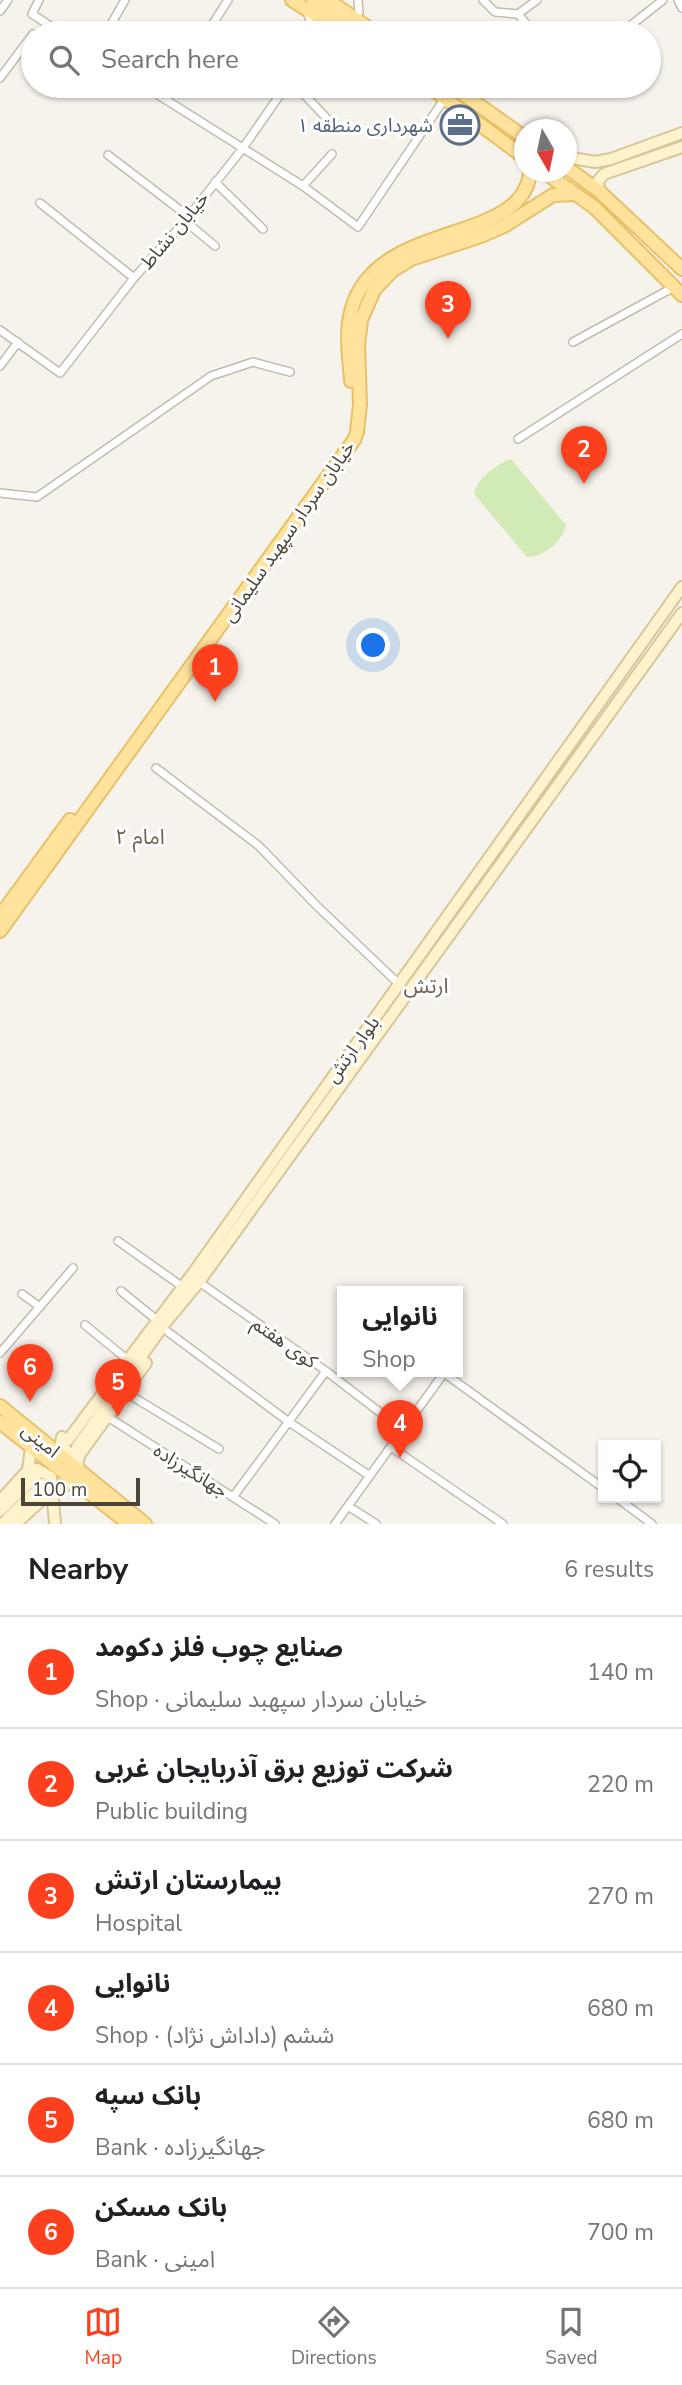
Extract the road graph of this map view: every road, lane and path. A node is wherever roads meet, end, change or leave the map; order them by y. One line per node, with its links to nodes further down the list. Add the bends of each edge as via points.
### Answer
1 (8, 0): 13 (street)
2 (39, 0): 15 (street, via 32,14)
3 (125, 0): 16 (street)
4 (228, 0): 17 (street)
5 (292, 0): 11 (main road)
6 (328, 0): 20 (main road)
7 (342, 0): 12 (main road)
8 (483, 0): 14 (street, via 495,12)
9 (537, 0): 14 (street)
10 (663, 0): 23 (street)
11 (310, 5): 18 (main road); 19 (main road)
12 (359, 6): 21 (main road)
13 (0, 11)
14 (519, 14): 22 (street)
15 (43, 21)
16 (113, 21)
17 (215, 21)
18 (329, 21)
19 (339, 21)
20 (359, 21)
21 (372, 21)
22 (525, 21)
23 (636, 21)
24 (21, 50): 25 (street)
25 (0, 78)
26 (164, 98): 35 (street)
27 (278, 98): 35 (street, خیابان نشاط)
28 (307, 98): 31 (street)
29 (445, 98): 36 (main road); 44 (street, via 358,227)
30 (469, 98): 32 (main road)
31 (335, 127)
32 (514, 130)
33 (682, 133): 39 (main road, via 611,159)
34 (682, 147): 45 (main road, via 604,174 598,181)
35 (243, 148): 41 (street, خیابان نشاط); 44 (street)
36 (514, 150)
37 (108, 155): 48 (street)
38 (331, 155): 44 (street)
39 (577, 159)
40 (577, 175): 45 (main road)
41 (215, 182): 48 (street, خیابان نشاط); 49 (street)
42 (529, 182): 67 (main road, خیابان سردار سپهبد سلیمانی, via 512,206 493,219 405,249 387,260 360,290 349,322 352,418 347,436)
43 (558, 182): 46 (main road)
44 (303, 187)
45 (599, 191): 51 (main road)
46 (575, 194): 53 (main road, via 594,207); 68 (main road, خیابان سردار سپهبد سلیمانی, via 553,195 504,226 411,259 374,290 359,328 359,412 354,440)
47 (40, 203): 52 (street)
48 (186, 218): 50 (street); 52 (street, خیابان نشاط)
49 (263, 229)
50 (215, 246)
51 (682, 269)
52 (134, 278): 56 (street, خیابان نشاط, via 60,373)
53 (678, 291): 57 (street)
54 (0, 330): 56 (street)
55 (682, 334): 60 (street)
56 (18, 342): 58 (street)
57 (573, 342)
58 (0, 366)
59 (290, 372): 61 (street, via 253,362 211,376 37,497)
60 (518, 439)
61 (0, 493)
62 (682, 588): 64 (main road, بلوار ارتش)
63 (682, 613): 65 (main road, بلوار ارتش)
64 (634, 652): 65 (main road); 69 (main road, بلوار ارتش)
65 (646, 661): 70 (main road, بلوار ارتش)
66 (156, 768): 69 (street, via 259,846)
67 (0, 916)
68 (0, 931)
69 (399, 984): 70 (main road); 73 (main road, بلوار ارتش)
70 (410, 992): 73 (main road, بلوار ارتش)
71 (118, 1241): 74 (street)
72 (73, 1268): 77 (street)
73 (195, 1279): 74 (main road); 80 (main road); 83 (street, کوی هفتم); 93 (main road, بلوار ارتش)
74 (180, 1285): 78 (main road)
75 (121, 1292): 78 (street)
76 (22, 1294): 77 (street)
77 (40, 1307): 81 (street)
78 (153, 1317): 82 (main road)
79 (85, 1325): 82 (street)
80 (168, 1332): 86 (main road); 90 (street)
81 (0, 1353)
82 (123, 1356): 93 (main road)
83 (326, 1371): 90 (street); 91 (street, کوی هفتم)
84 (441, 1377): 91 (street)
85 (450, 1377): 99 (street)
86 (125, 1392): 88 (main road); 95 (street)
87 (0, 1406): 92 (main road, امینی)
88 (108, 1417): 93 (main road); 100 (street, جهانگیرزاده)
89 (0, 1422): 92 (main road, امینی)
90 (289, 1422): 96 (street); 100 (street)
91 (404, 1430): 94 (street)
92 (35, 1443): 93 (main road); 97 (main road, امینی); 98 (main road)
93 (72, 1445): 97 (main road)
94 (391, 1447): 96 (street); 113 (street)
95 (219, 1449)
96 (370, 1476): 103 (street)
97 (79, 1478): 98 (main road, via 65,1484); 108 (main road); 109 (main road)
98 (39, 1481): 101 (main road); 104 (main road); 105 (main road); 106 (main road); 107 (main road)
99 (598, 1484)
100 (233, 1497): 110 (street, جهانگیرزاده)
101 (0, 1501)
102 (624, 1503): 114 (street)
103 (348, 1506): 111 (street); 112 (street)
104 (0, 1511)
105 (2, 1524)
106 (15, 1524)
107 (55, 1524)
108 (129, 1524)
109 (145, 1524)
110 (275, 1524)
111 (335, 1524)
112 (376, 1524)
113 (503, 1524)
114 (652, 1524)

